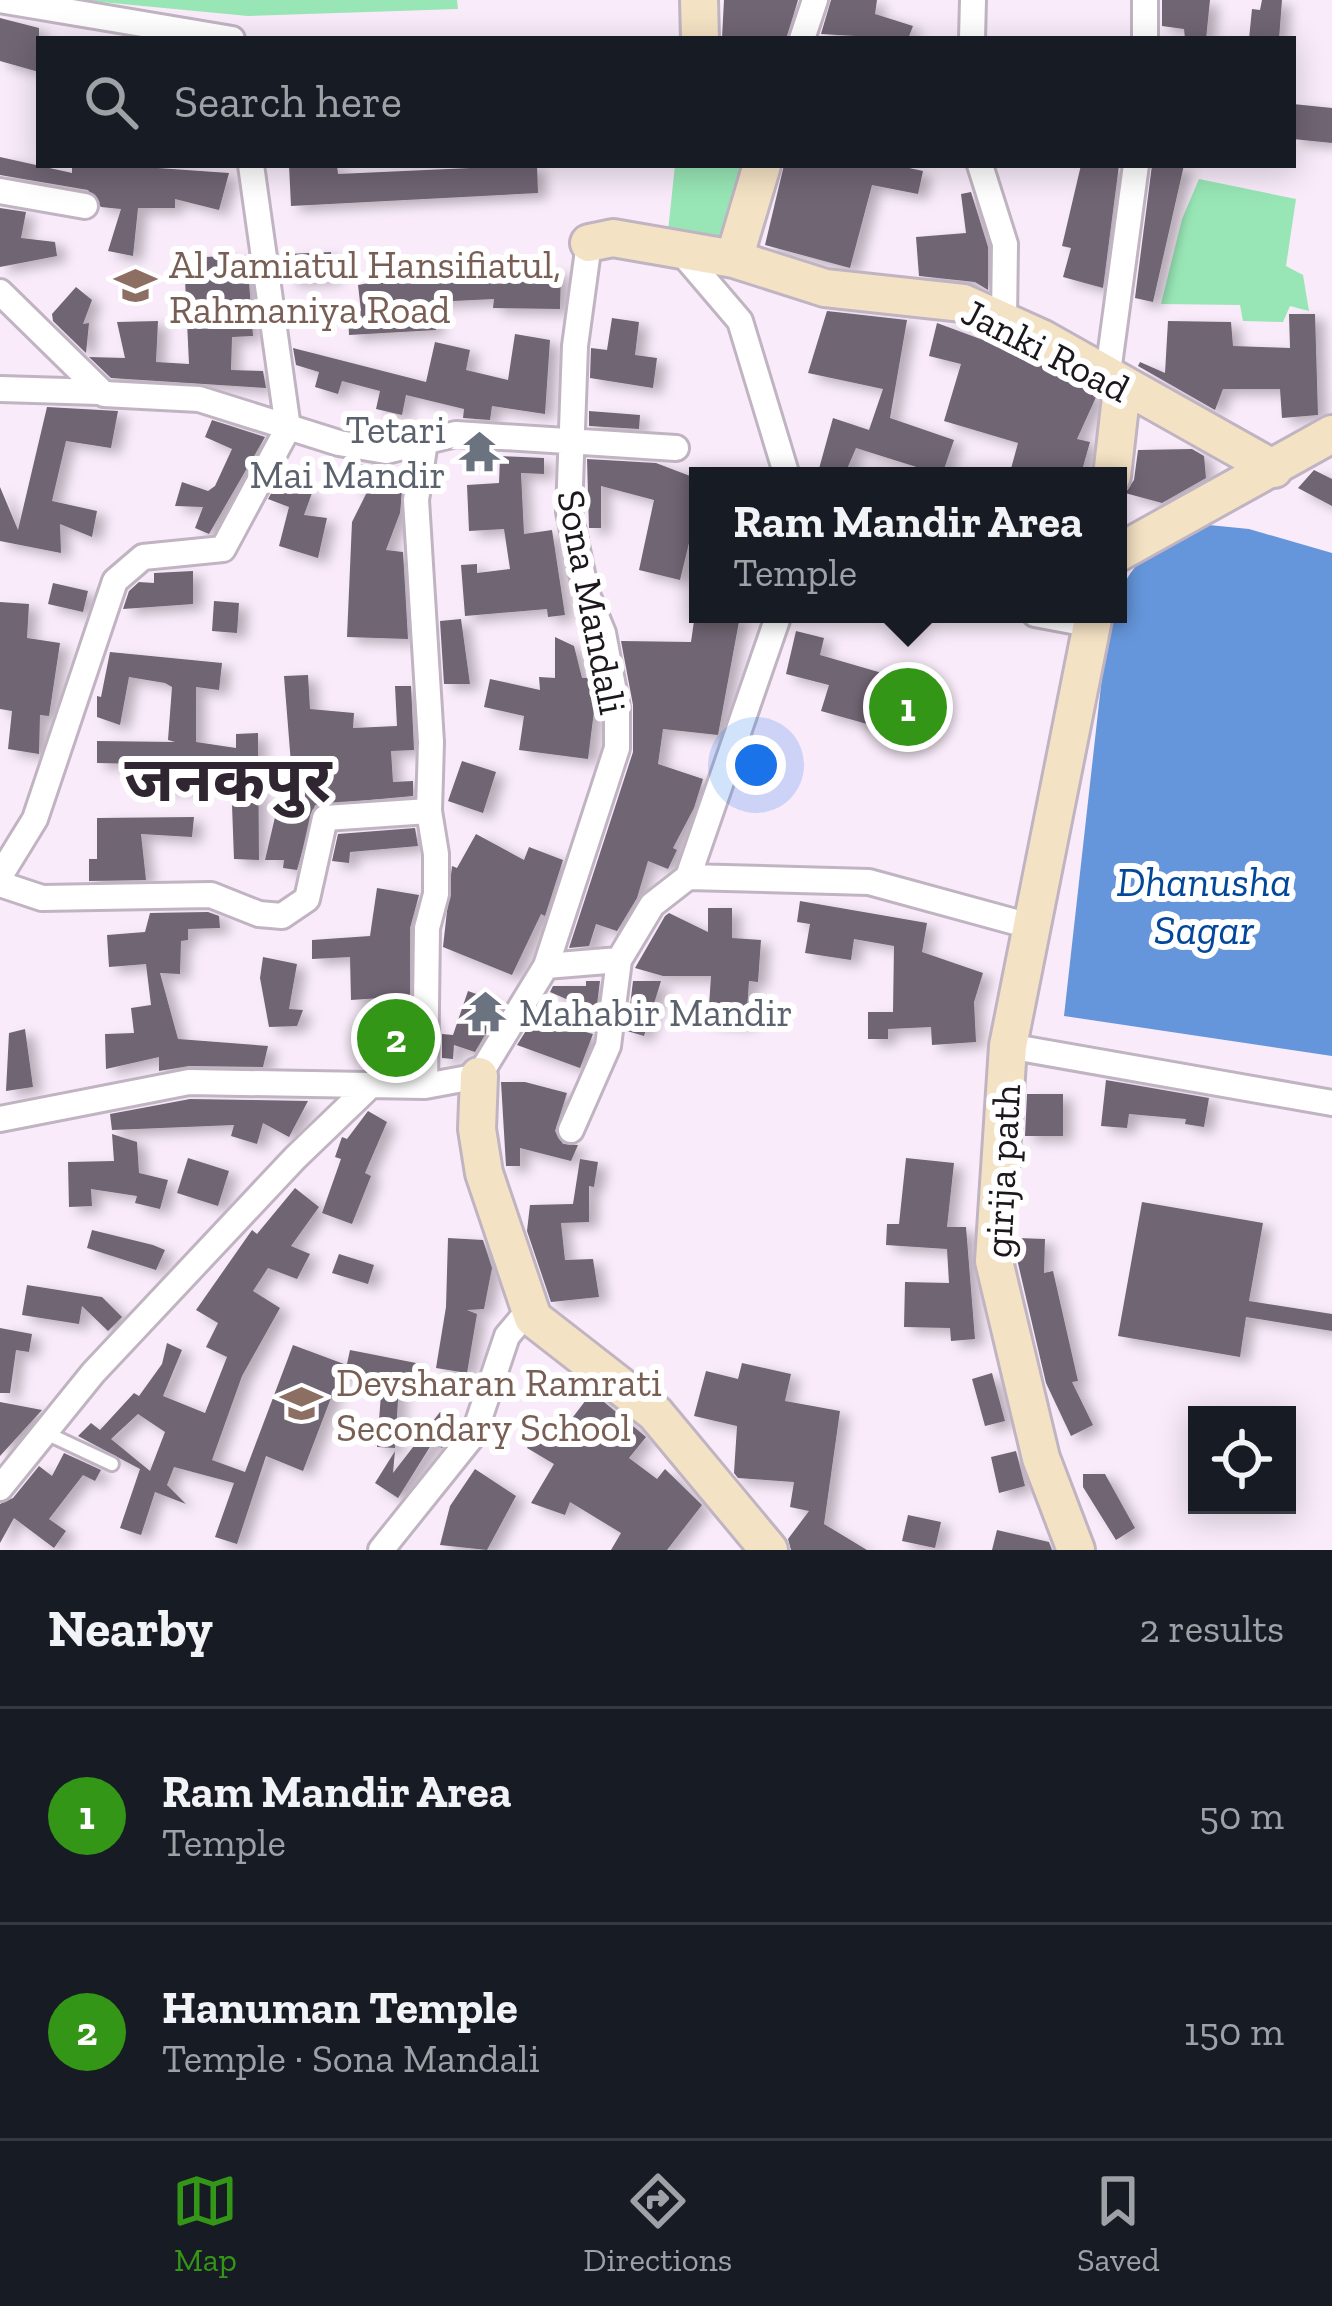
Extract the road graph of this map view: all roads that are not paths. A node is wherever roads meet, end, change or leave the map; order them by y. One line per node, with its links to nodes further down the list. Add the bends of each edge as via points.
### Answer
1 (0, 0): 5 (street)
2 (815, 0): 6 (street)
3 (973, 0): 7 (street)
4 (1145, 0): 8 (street)
5 (214, 36)
6 (803, 36)
7 (972, 36)
8 (1145, 36)
9 (251, 168): 23 (street)
10 (761, 168): 17 (street)
11 (981, 168): 19 (street, via 1005,244)
12 (1136, 168): 20 (street)
13 (0, 191): 14 (street)
14 (86, 206)
15 (590, 243): 16 (street, Janki Road, via 613,238); 25 (street, Sona Mandali)
16 (682, 253): 17 (street, Janki Road); 28 (street, via 740,321)
17 (734, 259): 19 (street, Janki Road, via 825,288 934,297)
18 (0, 292): 22 (street)
19 (1004, 320): 20 (street, Janki Road)
20 (1115, 384): 29 (street); 30 (street, Janki Road)
21 (0, 389): 22 (street)
22 (99, 392): 23 (street, via 200,399)
23 (288, 428): 26 (street, via 386,451); 36 (street, via 223,549 142,556 115,581 35,819)
24 (1332, 434): 30 (street)
25 (570, 438): 26 (street, via 456,434); 27 (street); 39 (street, Sona Mandali, via 569,512 603,633 617,748)
26 (425, 442): 34 (street, via 416,500)
27 (676, 448)
28 (784, 467)
29 (1112, 467)
30 (1274, 470): 31 (street)
31 (1127, 548)
32 (776, 623): 35 (street)
33 (1093, 623): 37 (street, girija path)
34 (429, 811): 36 (street, via 325,818 307,899 282,916 211,895 42,898); 43 (street, via 436,894 427,928)
35 (688, 878): 37 (street, via 868,882); 38 (street, via 652,905)
36 (0, 880)
37 (1030, 926): 40 (street, girija path)
38 (619, 960): 39 (street); 46 (street, via 608,1046)
39 (546, 966): 41 (street, Sona Mandali)
40 (1008, 1046): 44 (street); 53 (street, girija path, via 994,1261 1041,1458)
41 (479, 1076): 43 (street); 47 (street, via 484,1174)
42 (372, 1084): 43 (street); 45 (street, via 189,1082); 48 (street)
43 (425, 1086)
44 (1332, 1103)
45 (0, 1119)
46 (571, 1130)
47 (529, 1310): 51 (street, via 507,1336 475,1434); 52 (street, via 656,1413)
48 (44, 1432): 49 (lane); 50 (street)
49 (112, 1464)
50 (0, 1488)
51 (382, 1550)
52 (769, 1550)
53 (1076, 1550)

